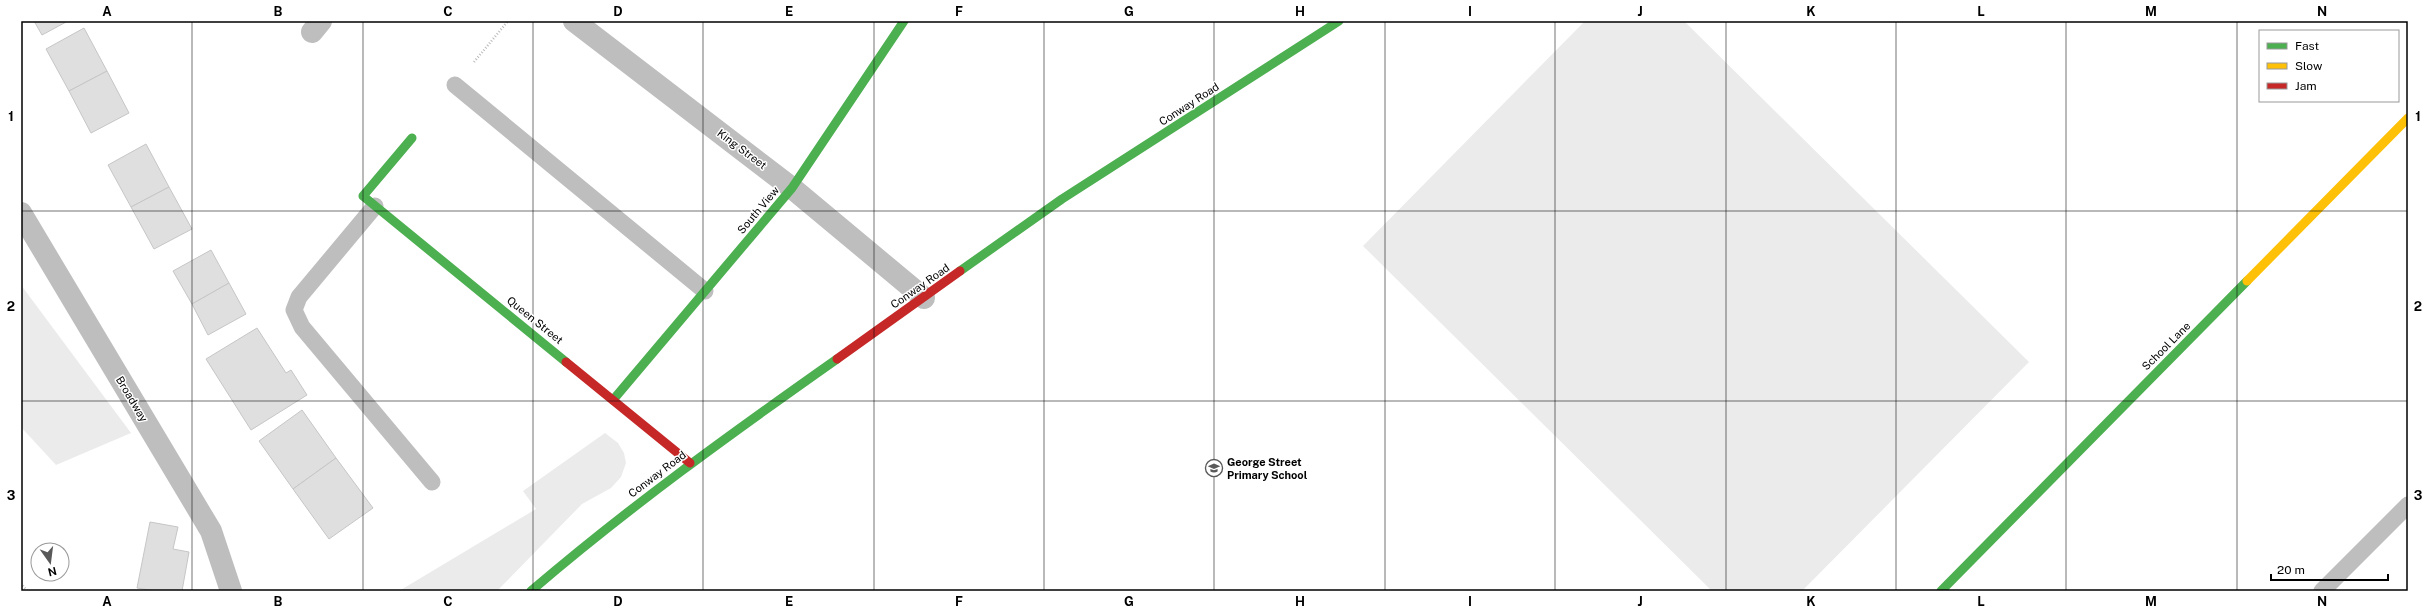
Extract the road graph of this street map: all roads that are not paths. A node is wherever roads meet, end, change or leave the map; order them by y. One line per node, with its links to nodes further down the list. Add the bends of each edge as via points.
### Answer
1 (574, 21): 7 (street, King Street)
2 (904, 21): 7 (street, South View)
3 (1339, 21): 11 (street, Conway Road, via 1062,199)
4 (455, 85): 10 (lane)
5 (2408, 118): 18 (street, School Lane)
6 (412, 138): 8 (street)
7 (792, 188): 10 (street, South View); 11 (street, King Street)
8 (369, 201): 12 (street, Queen Street); 14 (lane, via 299,296 294,310 302,327)
9 (21, 213): 16 (street, Broadway, via 211,531)
10 (705, 291): 12 (street, South View)
11 (924, 298): 13 (street, Conway Road)
12 (613, 400): 13 (street, Queen Street)
13 (690, 463): 17 (street, Conway Road, via 588,542)
14 (432, 482)
15 (2408, 505): 19 (lane)
16 (231, 591)
17 (531, 591)
18 (1941, 591)
19 (2322, 591)

